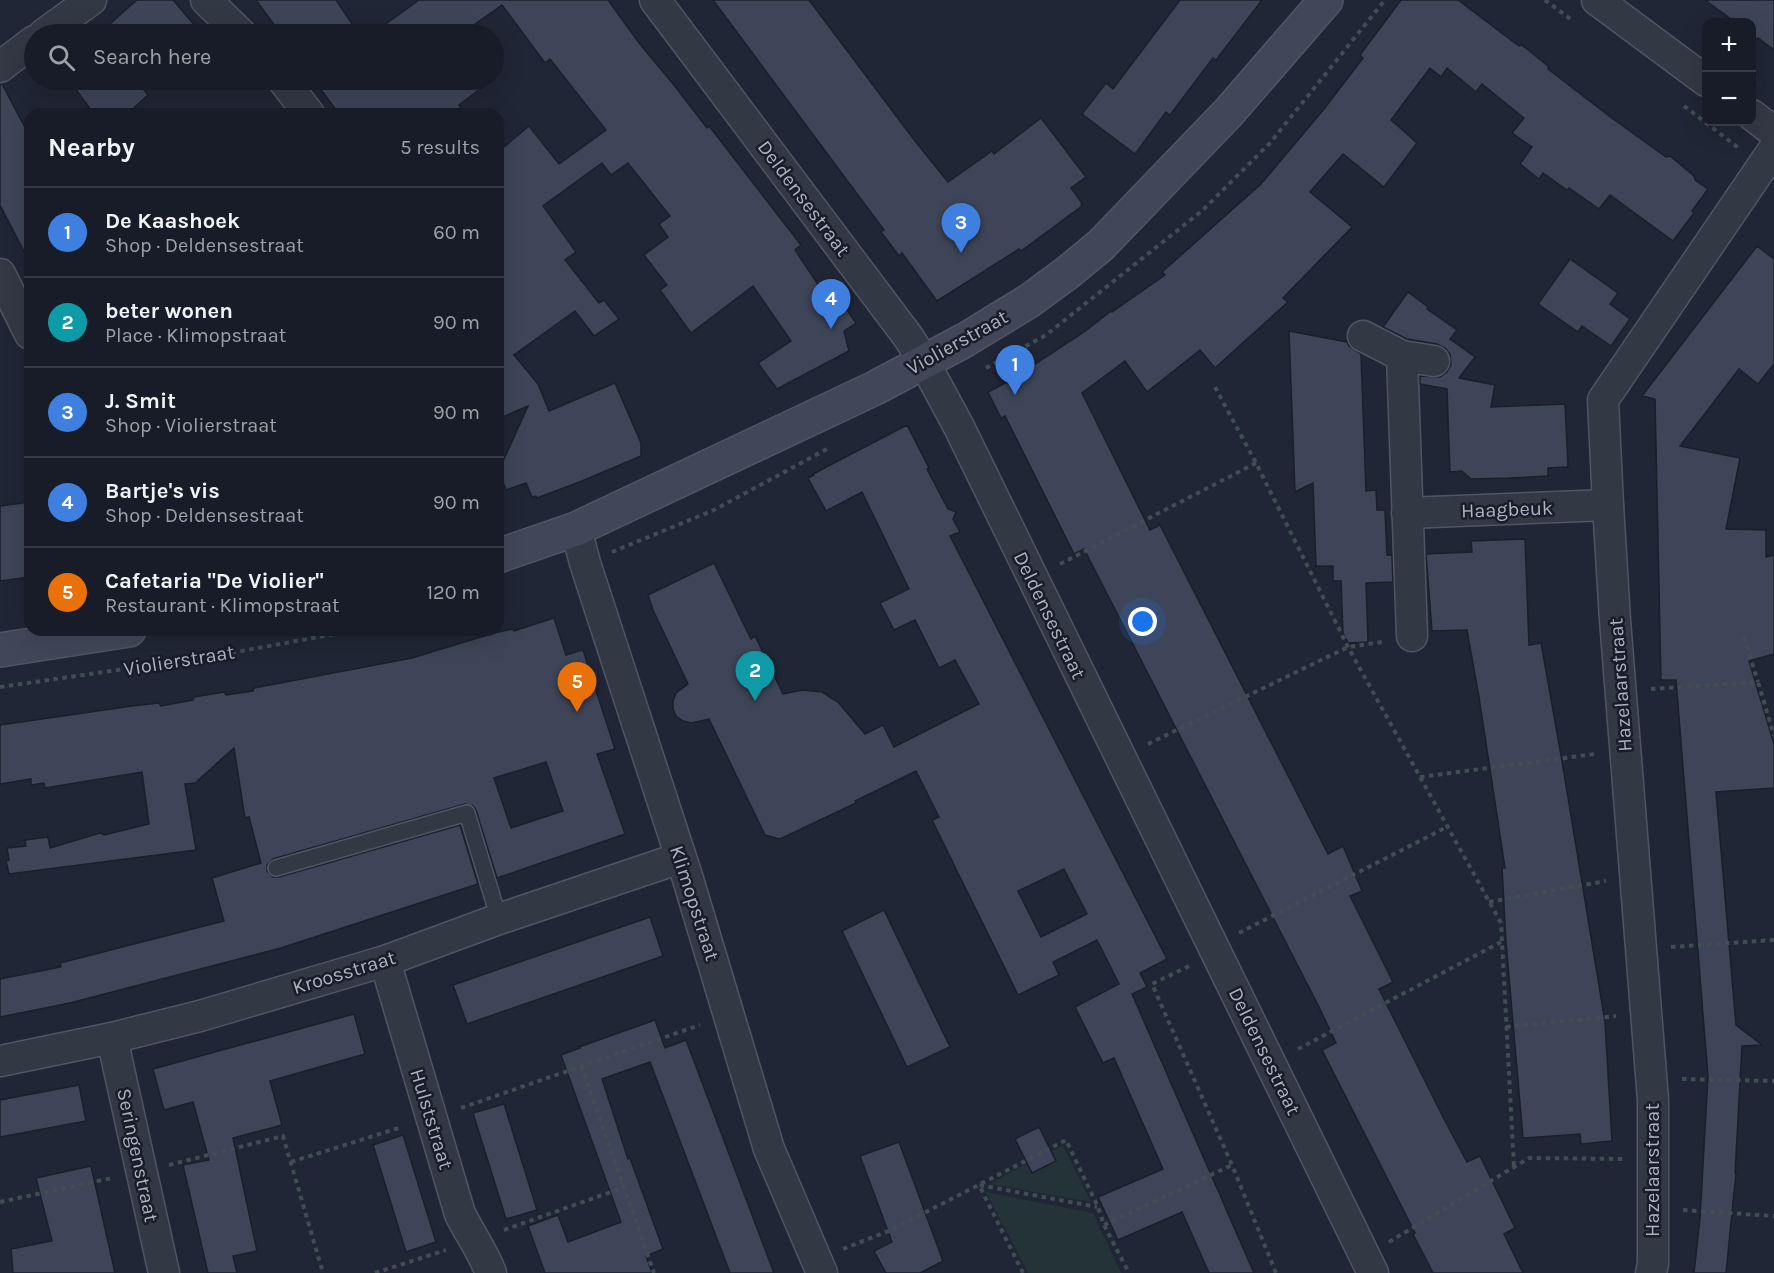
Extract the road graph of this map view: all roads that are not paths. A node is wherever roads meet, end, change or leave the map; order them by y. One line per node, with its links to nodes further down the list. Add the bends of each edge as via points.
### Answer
1 (91, 0): 6 (street)
2 (206, 0): 7 (street)
3 (655, 0): 21 (street, Deldensestraat)
4 (1326, 0): 21 (main road, Violierstraat, via 1229,112 1101,245 1029,301)
5 (1597, 0): 10 (street)
6 (58, 24)
7 (231, 24)
8 (24, 49): 9 (street)
9 (0, 67)
10 (1702, 77)
11 (291, 90): 12 (street)
12 (304, 108)
13 (1756, 118): 14 (street)
14 (1774, 132)
15 (1774, 149): 22 (street, Hazelaarstraat, via 1604,400)
16 (0, 274): 17 (street)
17 (24, 322)
18 (1363, 336): 19 (street)
19 (1402, 356): 20 (street); 23 (street)
20 (1434, 361)
21 (924, 362): 24 (main road, Violierstraat); 35 (street, Deldensestraat)
22 (1608, 506): 23 (street, Haagbeuk); 39 (street, Hazelaarstraat, via 1653,1100)
23 (1407, 513): 27 (street)
24 (576, 529): 25 (main road, Violierstraat); 29 (street, Klimopstraat)
25 (504, 554)
26 (90, 636): 28 (main road, Violierstraat)
27 (1412, 636)
28 (0, 650)
29 (680, 858): 31 (street, Kroosstraat); 36 (street, Klimopstraat, via 770,1149)
30 (276, 868): 31 (lane, via 467,813)
31 (499, 919): 32 (street, Kroosstraat)
32 (385, 961): 33 (street, Kroosstraat); 38 (street, Hulststraat, via 460,1214)
33 (112, 1038): 34 (street, Kroosstraat); 37 (street, Seringenstraat)
34 (0, 1061)
35 (1370, 1265)
36 (819, 1266)
37 (164, 1273)
38 (491, 1273)
39 (1651, 1273)

